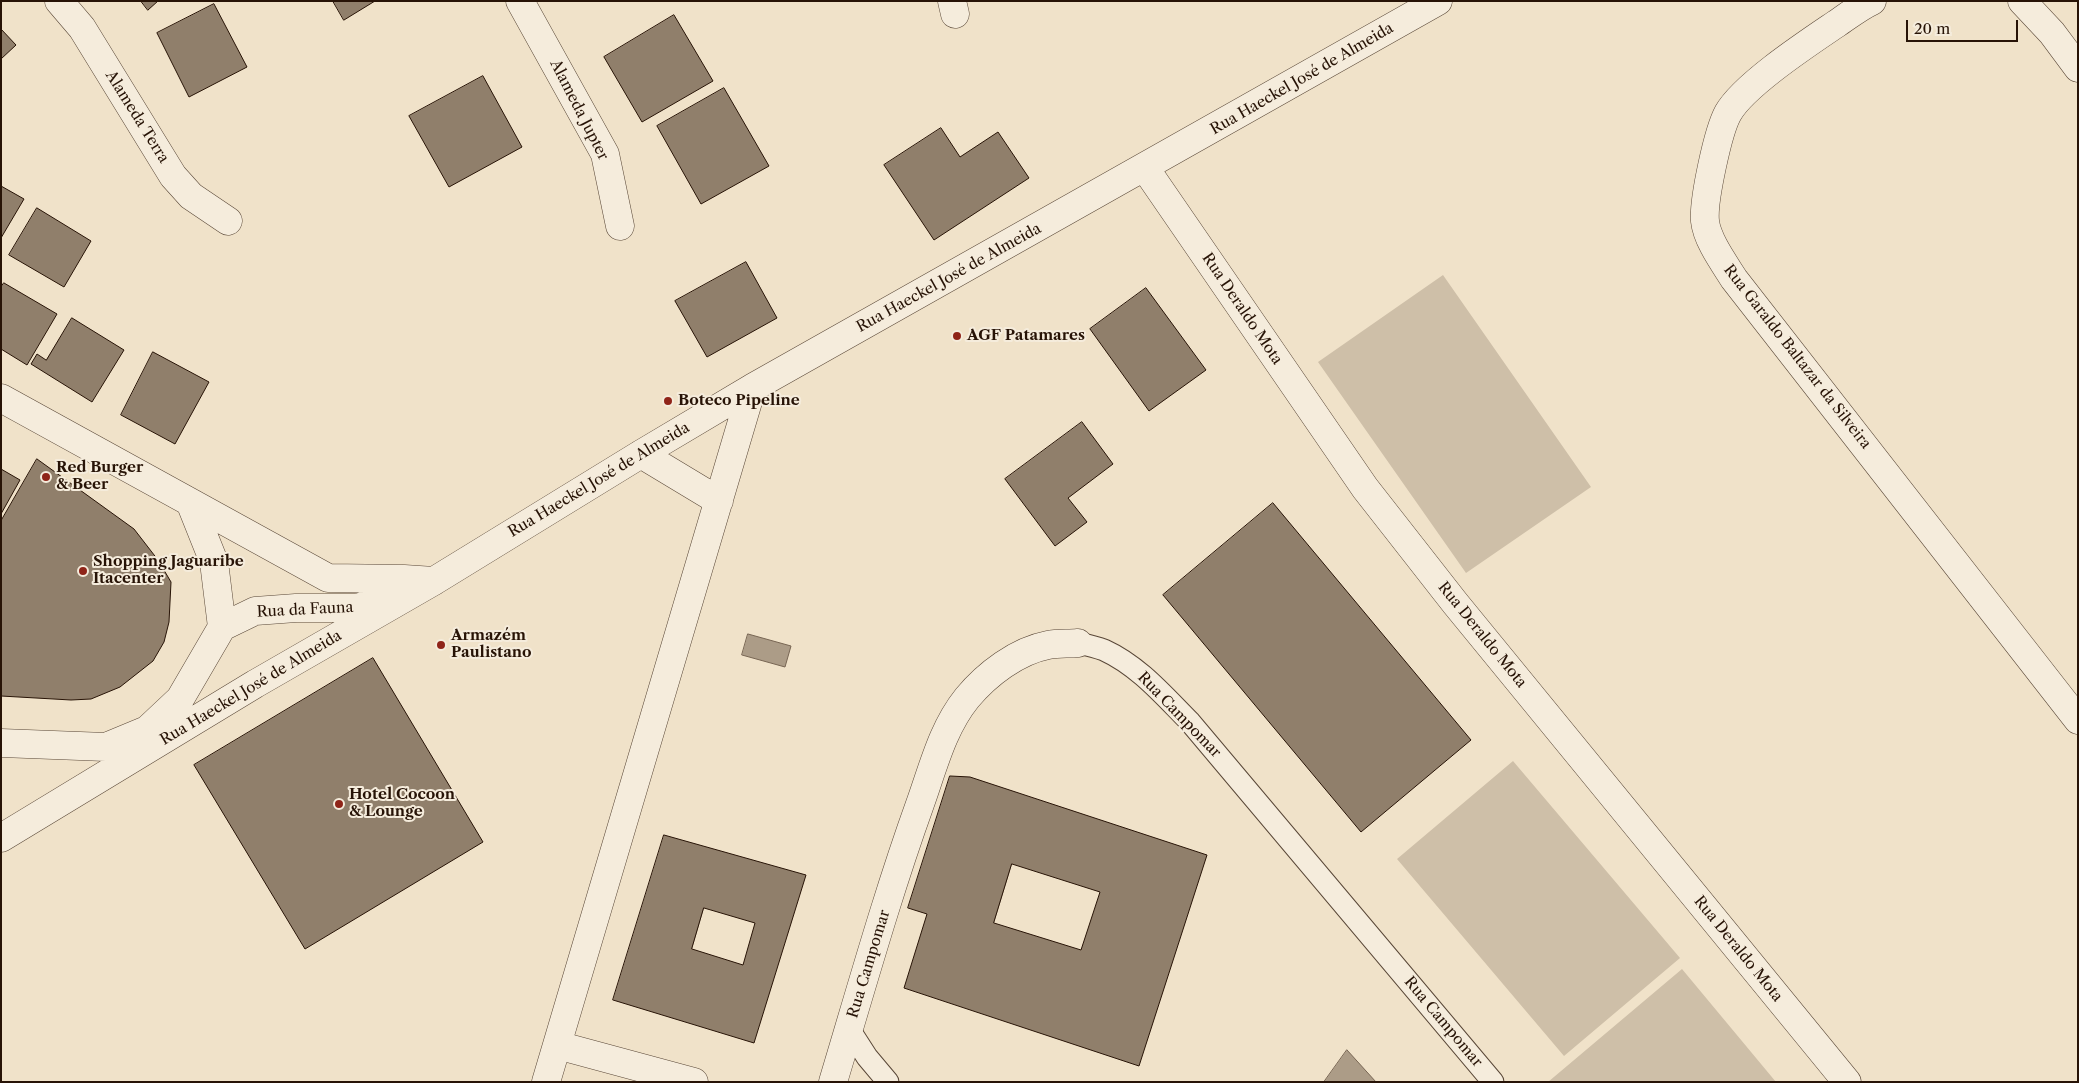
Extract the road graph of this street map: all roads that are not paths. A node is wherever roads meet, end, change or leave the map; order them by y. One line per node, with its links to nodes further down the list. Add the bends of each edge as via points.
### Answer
1 (59, 1): 8 (street, Alameda Terra, via 82,28 174,176 190,196)
2 (520, 1): 9 (street, Alameda Jupter, via 605,154)
3 (1438, 1): 7 (street, Rua Haeckel José de Almeida)
4 (1872, 1): 18 (street, Rua Garaldo Baltazar da Silveira, via 1810,42 1747,90 1728,113 1719,139 1705,222 1716,251 1734,279)
5 (2022, 1): 6 (street)
6 (2078, 68)
7 (1145, 168): 10 (street, Rua Haeckel José de Almeida); 28 (street, Rua Deraldo Mota, via 1365,488)
8 (228, 221)
9 (620, 226)
10 (752, 388): 12 (street, Rua Haeckel José de Almeida); 13 (street)
11 (1, 398): 14 (street, Rua da Fauna)
12 (641, 454): 13 (street); 15 (street, Rua Haeckel José de Almeida)
13 (719, 501): 22 (street)
14 (190, 502): 15 (street, Rua da Fauna, via 328,578); 16 (street, via 214,562)
15 (434, 581): 16 (street, Rua da Fauna, via 358,608 255,611); 20 (street, Rua Haeckel José de Almeida, via 255,684)
16 (222, 627): 19 (street, via 180,699 147,730 106,747)
17 (1078, 643): 21 (street, Rua Campomar, via 1047,645 1017,656 980,685 955,715 945,732 906,844); 27 (lane, Rua Campomar, via 1103,650 1128,663 1190,722)
18 (2078, 720)
19 (1, 743)
20 (1, 838)
21 (849, 1029): 25 (street, Rua Campomar); 26 (lane)
22 (557, 1045): 23 (street); 24 (street)
23 (546, 1082)
24 (694, 1082)
25 (833, 1082)
26 (888, 1082)
27 (1494, 1082)
28 (1846, 1082)

